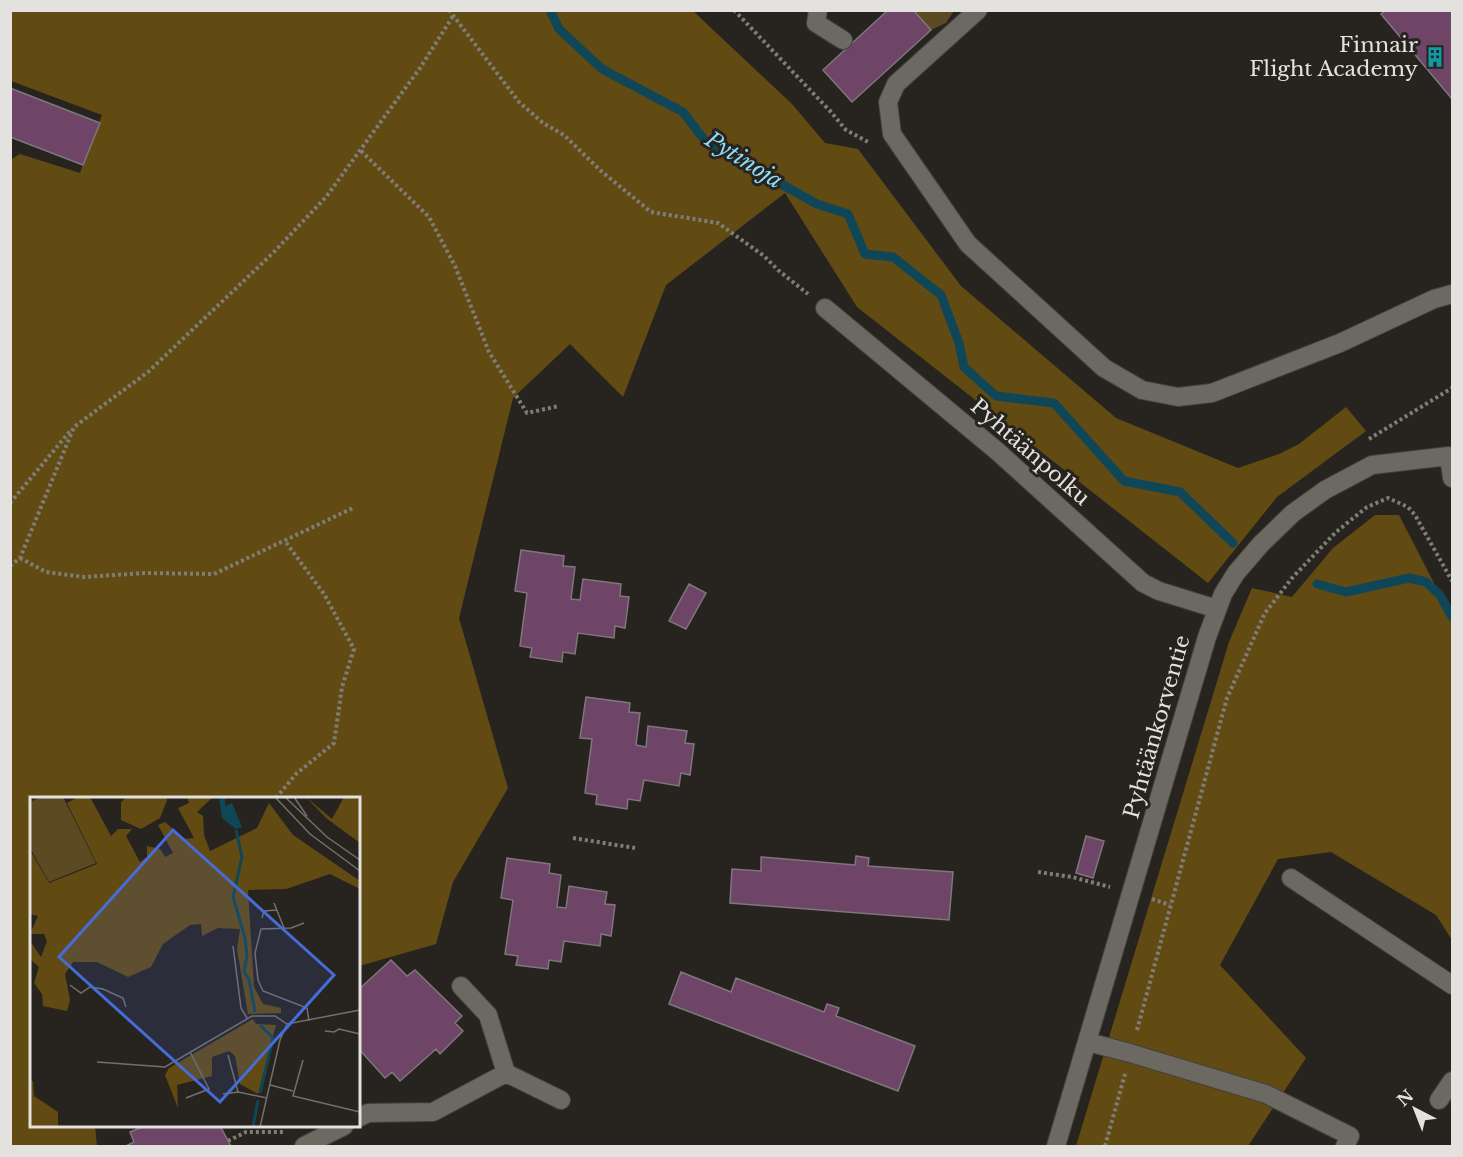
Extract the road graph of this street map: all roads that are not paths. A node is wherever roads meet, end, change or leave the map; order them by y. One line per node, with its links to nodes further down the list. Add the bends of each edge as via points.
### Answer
1 (818, 10): 3 (street, via 816,23)
2 (978, 10): 4 (street, via 896,84 888,102 892,134 968,244 1104,368 1142,390 1178,397 1212,393)
3 (843, 40)
4 (1452, 294)
5 (825, 308): 8 (street, Pyhtäänpolku, via 997,451 1143,583)
6 (1451, 453): 7 (street); 8 (street, Pyhtäänkorventie, via 1372,465 1325,490 1293,513 1261,544 1236,573)
7 (1452, 478)
8 (1217, 609): 12 (street, Pyhtäänkorventie)
9 (1291, 878): 10 (street)
10 (1452, 985)
11 (462, 986): 13 (street, via 488,1015)
12 (1088, 1042): 20 (street, Pyhtäänkorventie); 21 (street, via 1266,1094 1350,1136)
13 (506, 1073): 15 (street); 17 (street, via 433,1112 368,1113)
14 (1452, 1082): 16 (street)
15 (561, 1100)
16 (1439, 1100)
17 (360, 1117)
18 (340, 1127): 19 (street)
19 (304, 1146)
20 (1056, 1146)
21 (1345, 1146)

